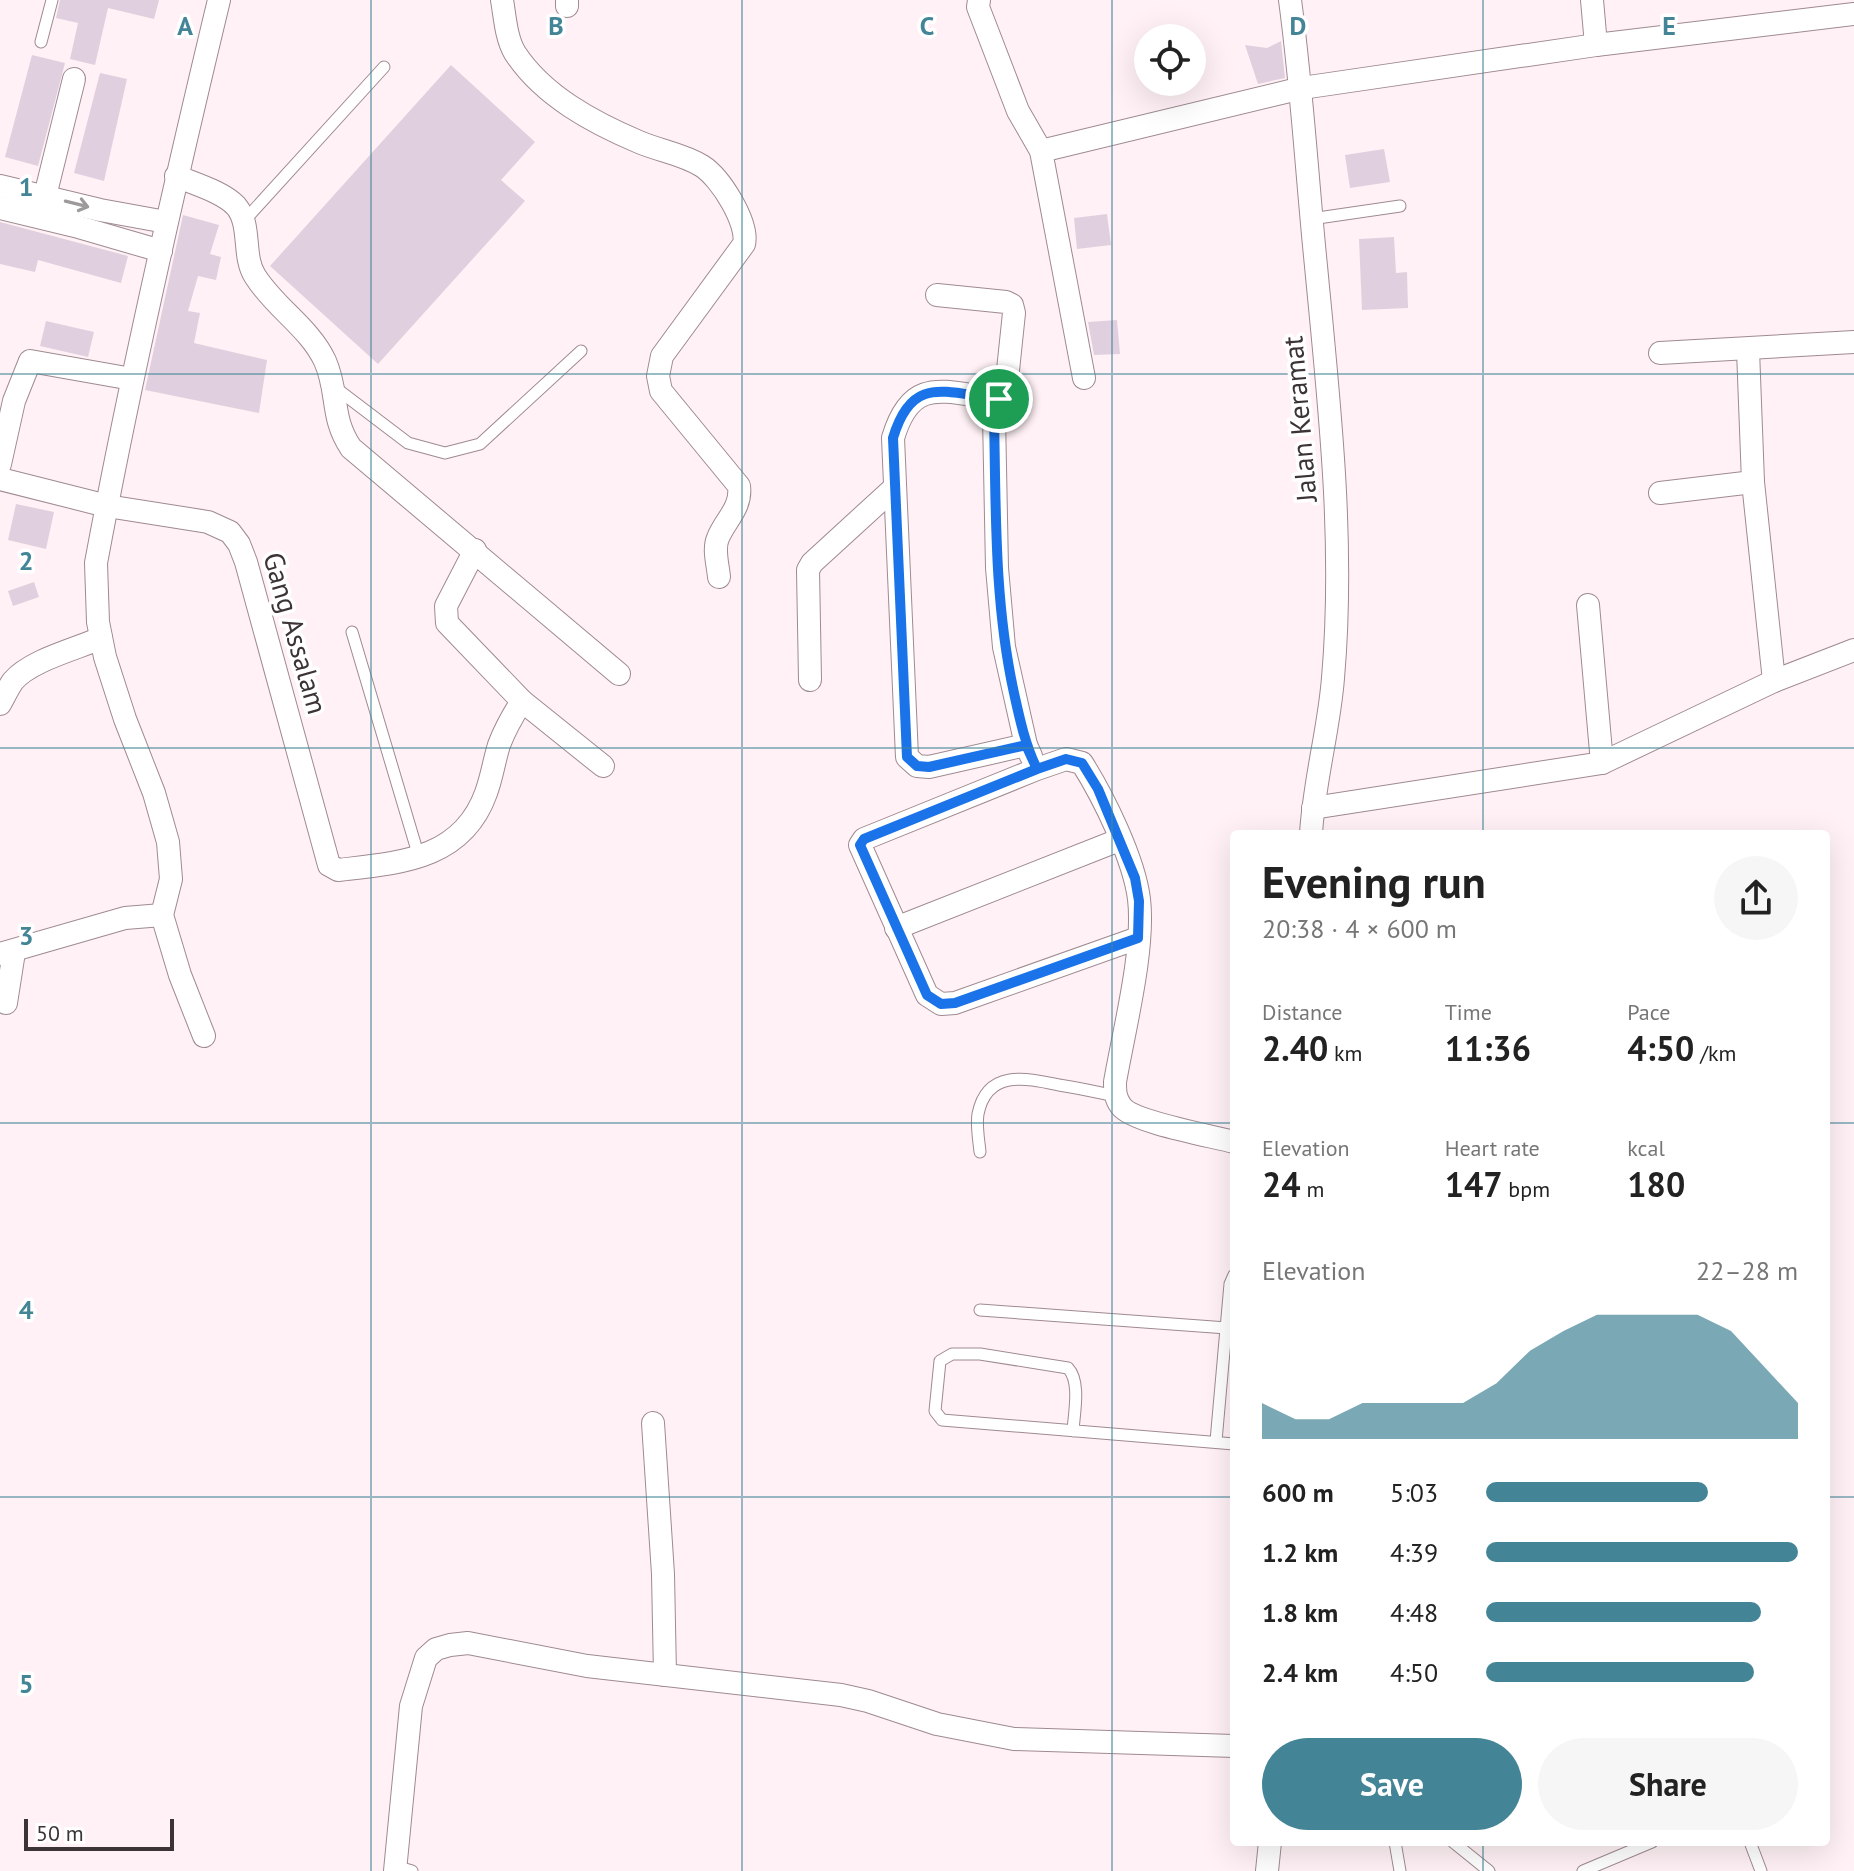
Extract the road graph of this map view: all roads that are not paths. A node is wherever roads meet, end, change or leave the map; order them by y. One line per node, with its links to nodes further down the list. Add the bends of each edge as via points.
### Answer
1 (52, 0): 8 (lane)
2 (219, 0): 14 (street)
3 (502, 0): 39 (street, via 514,52 546,87 575,110 708,170 744,225 744,244 662,356 658,376 661,391 739,486 741,496 716,545)
4 (979, 0): 13 (street, via 1018,111)
5 (1290, 0): 12 (street, Jalan Keramat)
6 (1592, 0): 9 (street)
7 (1854, 14): 9 (street)
8 (41, 42)
9 (1596, 45): 12 (street)
10 (384, 67): 21 (lane)
11 (74, 79): 16 (street)
12 (1302, 88): 13 (street); 19 (street, Jalan Keramat)
13 (1041, 151): 28 (street)
14 (176, 176): 20 (street); 21 (street, via 230,201)
15 (0, 186): 16 (street)
16 (45, 196): 20 (street, one-way to 20)
17 (1400, 206): 19 (lane)
18 (0, 208): 22 (street)
19 (1311, 219): 53 (street, Jalan Keramat, via 1337,516 1333,679)
20 (166, 222): 22 (street)
21 (244, 222): 30 (street, via 254,275 310,337)
22 (161, 251): 29 (street)
23 (937, 295): 31 (street, via 1012,305 1006,389)
24 (1854, 342): 25 (street)
25 (1748, 350): 27 (street); 34 (street)
26 (581, 351): 30 (lane, via 480,444 445,453 408,443)
27 (1660, 353)
28 (1084, 378)
29 (132, 379): 32 (street, via 30,361 14,401); 37 (street)
30 (333, 386): 38 (street, via 340,432 351,448)
31 (999, 399): 35 (street, via 928,391 910,401 893,438); 49 (street, via 994,416 997,568 1004,647)
32 (0, 464)
33 (0, 479): 37 (street, Gang Assalam)
34 (1753, 482): 36 (street); 46 (street)
35 (895, 487): 45 (street, via 808,570); 49 (street, via 907,757 917,766 929,767)
36 (1660, 493)
37 (107, 506): 42 (street, via 96,563); 56 (street, Gang Assalam, via 208,522 230,532 246,562 329,865 338,870)
38 (475, 550): 44 (street); 47 (street, via 446,606 447,623)
39 (719, 577)
40 (1588, 605): 50 (street)
41 (352, 632): 56 (lane)
42 (101, 638): 48 (street, via 22,673); 57 (street, via 168,842 171,879)
43 (1854, 650): 46 (street)
44 (619, 674)
45 (810, 680)
46 (1774, 681): 50 (street)
47 (522, 701): 51 (street); 56 (street, via 499,745 481,807 444,848)
48 (0, 704)
49 (1026, 745): 52 (street)
50 (1602, 763): 53 (street)
51 (603, 766)
52 (1037, 769): 55 (street, via 1066,759 1082,763); 58 (street, via 861,843)
53 (1313, 808): 54 (street, Jalan Keramat)
54 (1311, 830)
55 (1119, 840): 58 (street); 59 (street, via 1135,878)
56 (419, 858)
57 (162, 915): 60 (street, via 125,918); 62 (street)
58 (896, 928): 59 (street, via 927,995 948,1005)
59 (1138, 938): 63 (street)
60 (7, 953): 61 (street)
61 (6, 1003)
62 (204, 1036)
63 (1115, 1096): 64 (street, via 1122,1109 1142,1118); 65 (lane, via 1023,1078 1001,1081 990,1088 977,1116)
64 (1230, 1141)
65 (980, 1152)
66 (1230, 1284): 68 (lane)
67 (980, 1310): 68 (lane)
68 (1227, 1328): 71 (lane)
69 (653, 1423): 73 (street)
70 (1073, 1431): 70 (lane, via 942,1420 935,1411 940,1361 952,1354 980,1354 1068,1368 1075,1384); 71 (lane)
71 (1216, 1441): 72 (lane)
72 (1230, 1443)
73 (665, 1675): 74 (street, via 841,1695 937,1724 1014,1739); 80 (street, via 468,1643 436,1649 426,1658 411,1706)
74 (1230, 1746)
75 (1270, 1846): 81 (street)
76 (1396, 1846): 82 (lane)
77 (1458, 1846): 83 (lane)
78 (1642, 1846): 84 (lane)
79 (1752, 1846): 85 (lane)
80 (401, 1869)
81 (1267, 1871)
82 (1400, 1871)
83 (1489, 1871)
84 (1583, 1871)
85 (1761, 1871)

